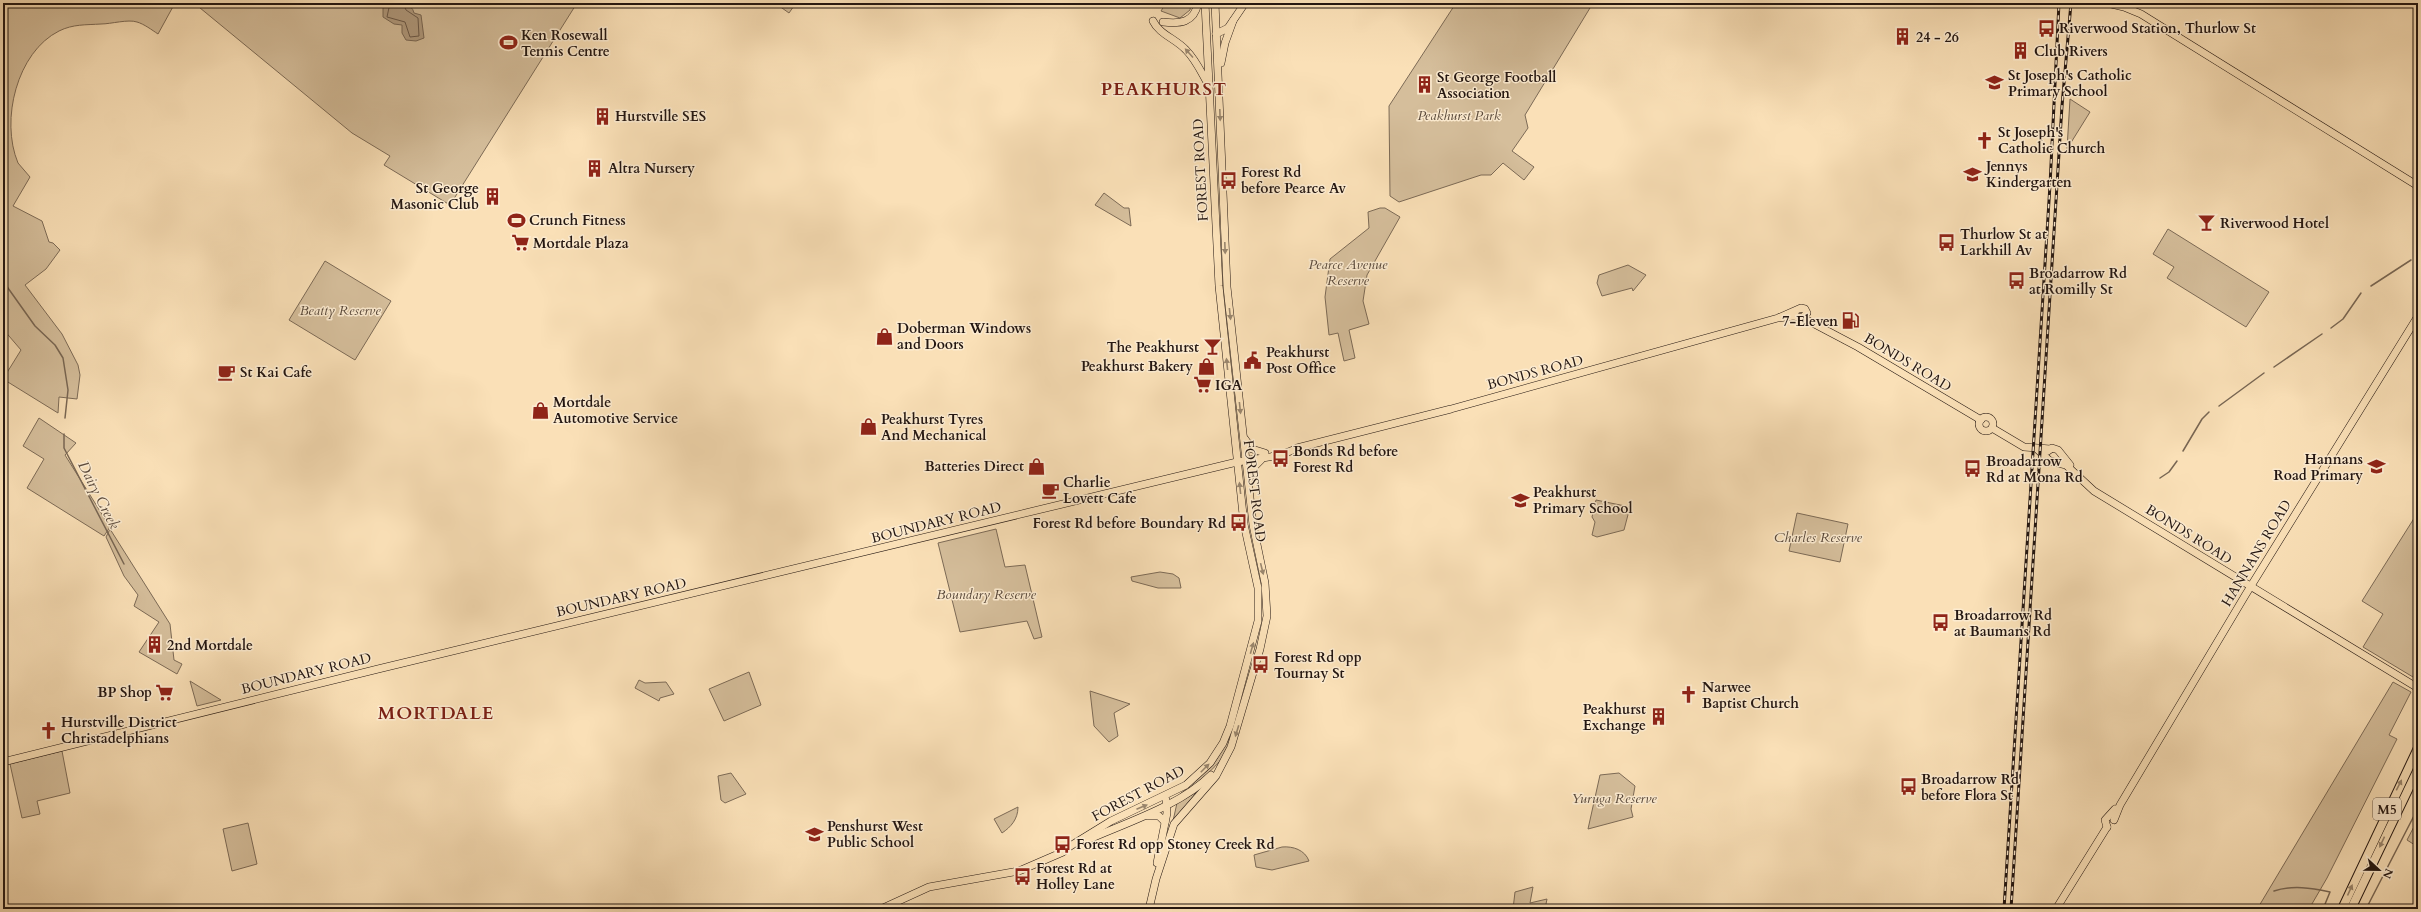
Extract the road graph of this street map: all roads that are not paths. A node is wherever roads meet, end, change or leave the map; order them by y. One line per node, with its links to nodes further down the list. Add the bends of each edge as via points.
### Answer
1 (1198, 3): 11 (main road, via 1194,14 1187,21)
2 (1205, 3): 14 (main road, FOREST ROAD)
3 (1215, 3): 8 (main road, FOREST ROAD)
4 (1245, 3): 9 (main road)
5 (2077, 3): 6 (main road)
6 (2098, 3)
7 (2107, 3): 15 (main road, via 2141,14)
8 (1216, 19): 9 (main road, via 1224,24); 12 (main road, FOREST ROAD)
9 (1234, 19): 12 (main road, via 1224,32); 13 (main road, via 1223,48)
10 (1153, 21): 14 (main road, one-way to 10, via 1189,53 1156,28)
11 (1163, 22)
12 (1216, 34): 13 (main road, FOREST ROAD)
13 (1218, 77): 17 (main road, FOREST ROAD, one-way to 17, via 1227,287)
14 (1209, 86): 25 (main road, FOREST ROAD, one-way to 14, via 1219,286)
15 (2418, 186)
16 (2418, 316): 28 (main road, HANNANS ROAD)
17 (1243, 433): 21 (main road, via 1250,448); 23 (main road, FOREST ROAD)
18 (2050, 449): 19 (main road); 20 (main road); 22 (main road)
19 (2038, 450): 21 (main road, BONDS ROAD, via 2021,446 1992,428 1982,429 1981,420 1801,315 1778,318 1458,407 1297,448 1290,447); 22 (main road)
20 (2059, 451): 24 (main road, via 2060,457); 26 (main road, BONDS ROAD)
21 (1264, 456): 23 (main road, BONDS ROAD); 27 (main road, via 1252,469)
22 (2047, 457): 24 (main road)
23 (1246, 460): 25 (main road, BOUNDARY ROAD); 27 (main road, FOREST ROAD)
24 (2055, 461): 26 (main road, BONDS ROAD, via 2063,463)
25 (1237, 462): 32 (main road, BOUNDARY ROAD); 34 (main road, FOREST ROAD, one-way to 25, via 1204,769 1223,743 1257,630 1260,605 1258,588 1244,528)
26 (2073, 471): 28 (main road, BONDS ROAD, via 2094,491)
27 (1248, 484): 31 (main road, FOREST ROAD, one-way to 31, via 1255,541 1266,587 1267,616 1252,677)
28 (2250, 587): 29 (main road, BONDS ROAD); 43 (main road, HANNANS ROAD, via 2112,819 2113,827 2107,827)
29 (2418, 688)
30 (2418, 748): 44 (highway, M5, one-way to 30)
31 (1228, 754): 35 (main road, FOREST ROAD, via 1205,780); 38 (main road, FOREST ROAD, via 1216,776 1174,824)
32 (3, 762)
33 (2418, 769): 45 (highway, M5, one-way to 45)
34 (1167, 795): 35 (main road); 39 (main road, FOREST ROAD, one-way to 34, via 1111,821)
35 (1170, 803): 36 (main road, FOREST ROAD); 37 (main road); 38 (main road)
36 (1137, 817): 37 (main road, via 1160,816); 39 (main road, FOREST ROAD)
37 (1165, 822): 40 (main road)
38 (1166, 848): 40 (main road)
39 (1059, 853): 41 (main road, FOREST ROAD, via 1019,871 929,887)
40 (1156, 879): 42 (main road)
41 (881, 909)
42 (1149, 909)
43 (2056, 909)
44 (2342, 909)
45 (2351, 909)

